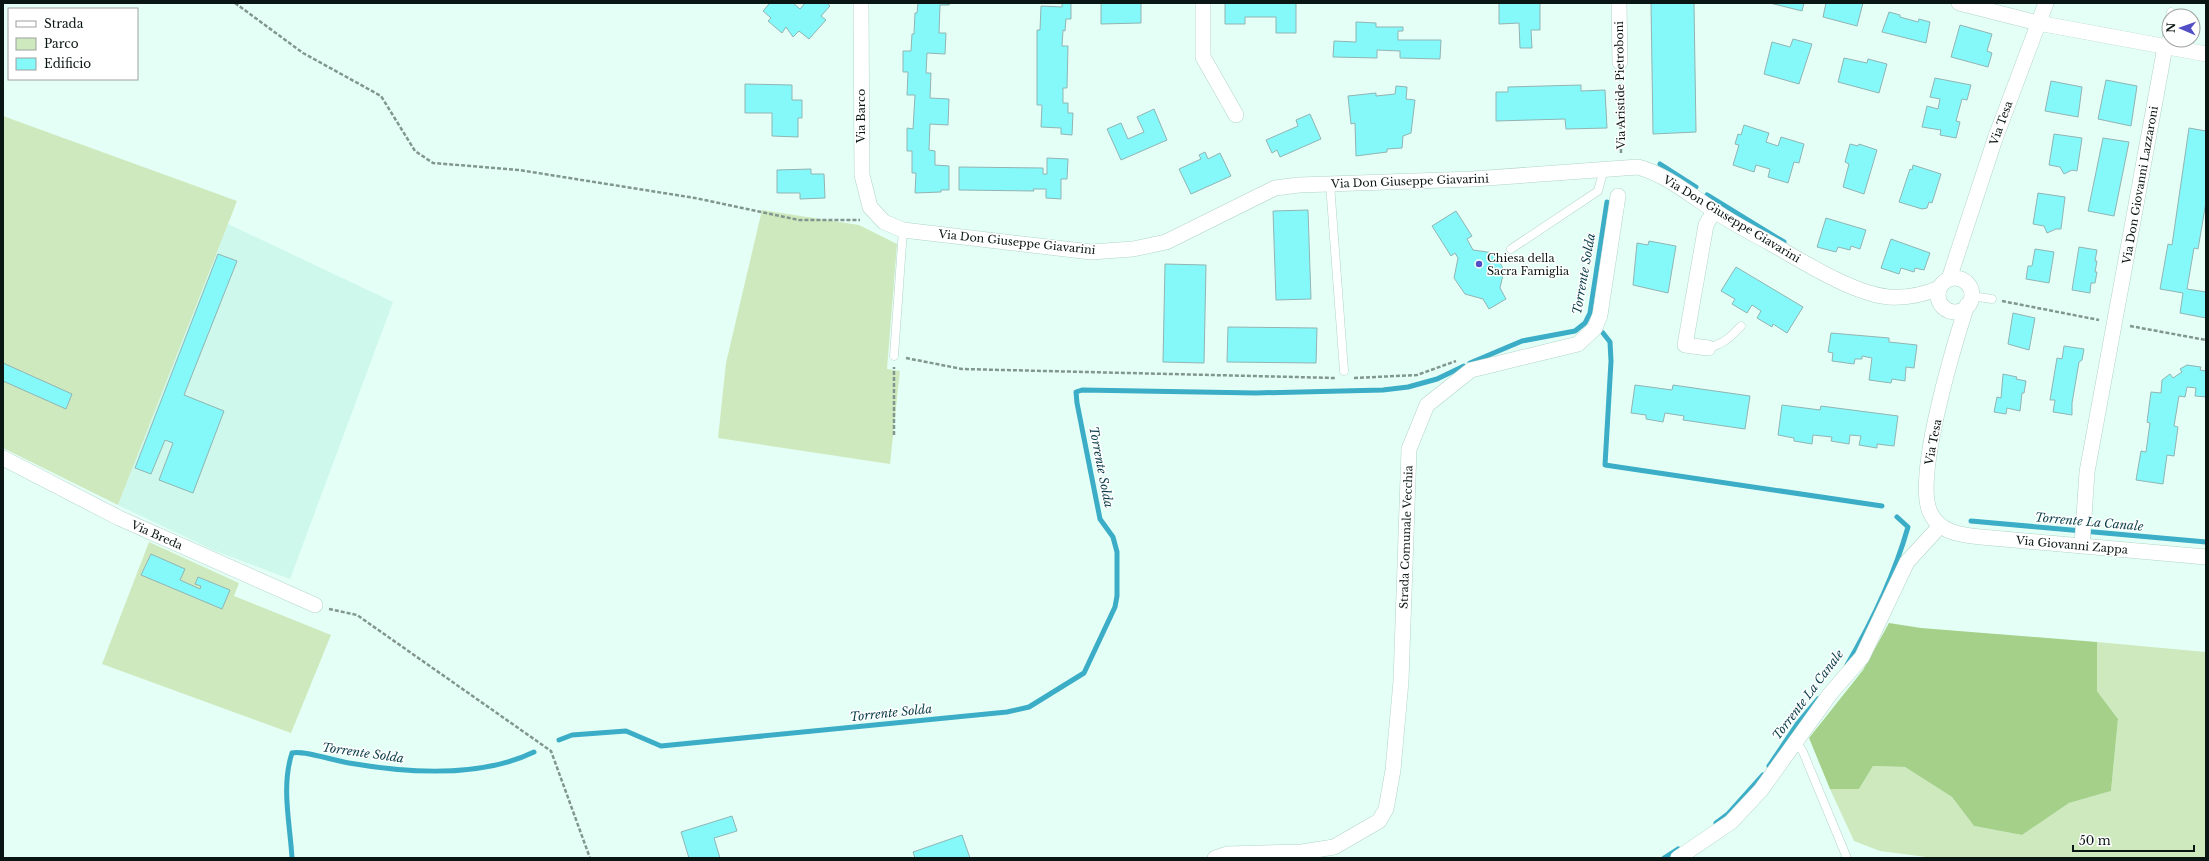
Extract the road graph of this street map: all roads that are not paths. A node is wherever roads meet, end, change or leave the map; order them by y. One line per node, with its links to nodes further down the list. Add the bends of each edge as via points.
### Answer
1 (861, 3): 17 (street, Via Barco, via 862,175 870,207)
2 (1203, 3): 12 (street, via 1203,57)
3 (1619, 3): 11 (street, Via Aristide Pietroboni)
4 (1958, 3): 6 (street)
5 (2046, 3): 6 (street, Via Tesa)
6 (2038, 23): 7 (street); 19 (street, Via Tesa, via 1987,162)
7 (2161, 46)
8 (2165, 48): 34 (street, Via Don Giovanni Lazzaroni, via 2087,472)
9 (2171, 48): 10 (street)
10 (2206, 54)
11 (1620, 62)
12 (1236, 115)
13 (1604, 169): 14 (street, Via Don Giuseppe Giavarini, via 1473,179); 16 (street, Via Don Giuseppe Giavarini, via 1638,167 1651,171 1695,196); 20 (lane, via 1598,192)
14 (1330, 184): 18 (street, Via Don Giuseppe Giavarini, via 1275,188 1166,242 1133,249 1091,252); 31 (lane)
15 (1618, 196): 38 (street, Strada Comunale Vecchia, via 1600,314 1595,328 1578,344 1471,370 1427,405 1409,449 1401,681 1393,770 1386,809 1379,821 1334,847 1302,852 1227,854)
16 (1714, 211): 23 (street, Via Don Giuseppe Giavarini, via 1820,272 1868,292 1889,297); 29 (street, via 1706,224 1685,344)
17 (884, 222): 18 (street, Via Don Giuseppe Giavarini)
18 (903, 230): 30 (lane)
19 (1962, 245): 21 (street, Via Tesa); 22 (street, Via Tesa)
20 (1511, 249)
21 (1965, 281): 22 (street, via 1955,278); 25 (street, via 1969,286)
22 (1944, 284): 23 (street, Via Don Giuseppe Giavarini); 26 (street, via 1938,298)
23 (1919, 296): 26 (street, Via Don Giuseppe Giavarini)
24 (1992, 299): 25 (lane)
25 (1969, 301): 26 (street, via 1959,311); 28 (street, Via Tesa)
26 (1946, 309): 28 (street)
27 (1741, 326): 29 (lane, via 1720,345)
28 (1958, 334): 33 (street, Via Tesa, via 1928,455 1926,487 1930,512)
29 (1708, 348)
30 (894, 356)
31 (1345, 375)
32 (3, 458): 36 (street, Via Breda, via 119,518)
33 (1940, 526): 34 (street, Via Giovanni Zappa, via 1956,534); 37 (street, via 1907,562 1862,657 1830,694)
34 (2082, 544): 35 (street, Via Giovanni Zappa)
35 (2206, 558)
36 (314, 605)
37 (1796, 741): 39 (street, via 1761,790 1731,822); 40 (lane, via 1803,752)
38 (1215, 858)
39 (1678, 858)
40 (1847, 858)

